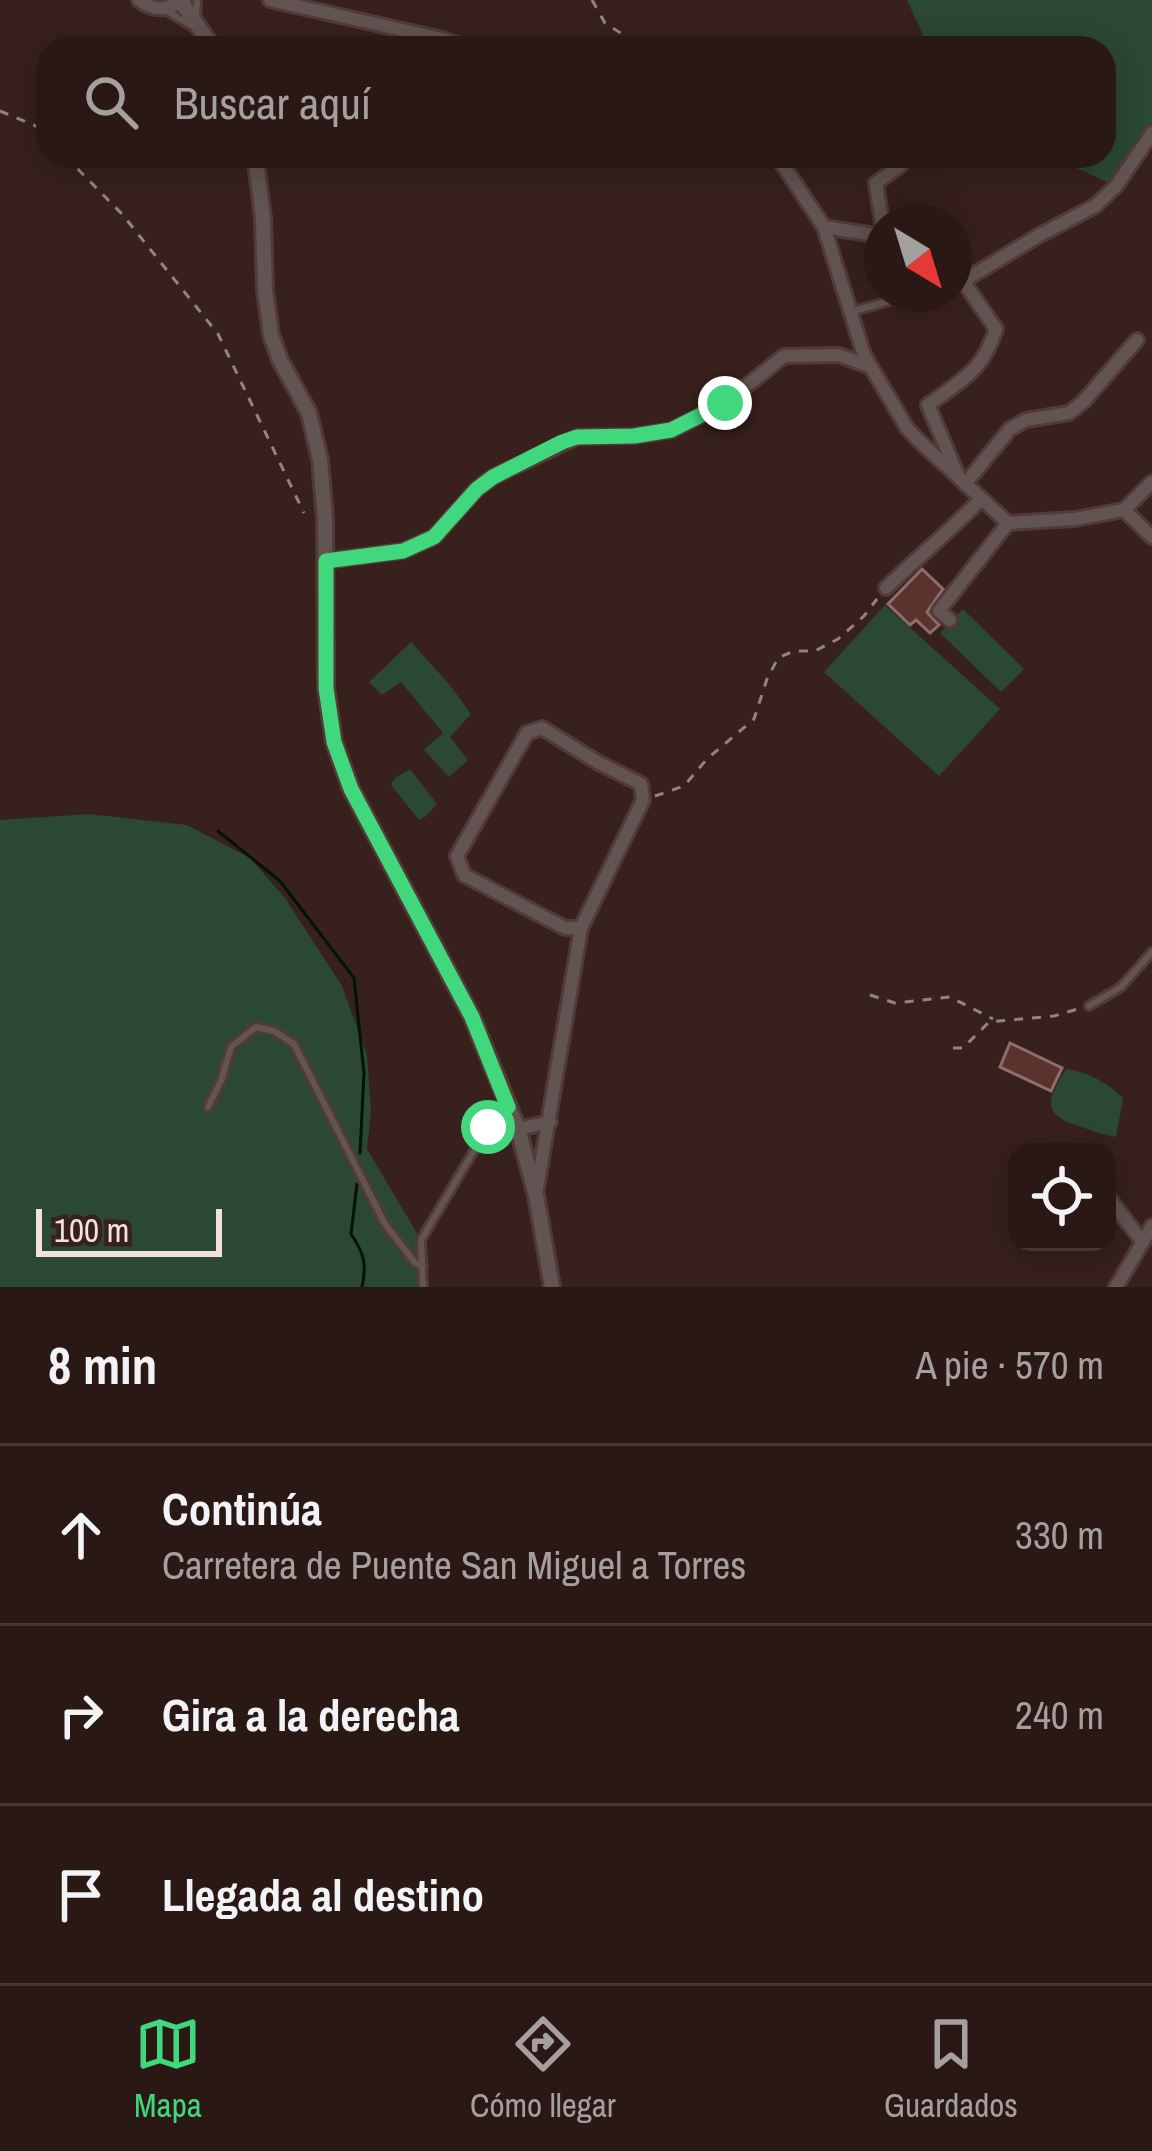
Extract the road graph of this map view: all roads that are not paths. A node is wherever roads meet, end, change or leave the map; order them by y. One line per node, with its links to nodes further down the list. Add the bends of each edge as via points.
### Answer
1 (139, 0): 5 (street)
2 (182, 0): 5 (street); 6 (street)
3 (197, 0): 6 (lane)
4 (270, 0): 8 (street)
5 (164, 9): 6 (lane)
6 (200, 27): 7 (street)
7 (206, 36)
8 (433, 36)
9 (1152, 133): 16 (street, via 1095,206)
10 (257, 168): 28 (street, via 267,312 316,435)
11 (785, 168): 14 (street)
12 (897, 168): 13 (street, via 877,182)
13 (880, 204)
14 (824, 227): 15 (street); 19 (street)
15 (864, 233)
16 (972, 274)
17 (972, 299): 22 (street, via 996,329 988,352 928,405)
18 (864, 308): 19 (lane)
19 (850, 312): 21 (street)
20 (1137, 340): 22 (street, via 1083,402 1010,429)
21 (871, 367): 22 (street, via 907,428); 28 (street, via 839,355 784,356 725,403 671,430 577,437 493,477 434,537 403,551)
22 (962, 482): 24 (street)
23 (1152, 482): 25 (street)
24 (980, 500): 26 (street); 29 (street)
25 (1124, 510): 26 (street); 27 (street)
26 (1008, 524): 30 (street, via 939,611)
27 (1152, 537)
28 (326, 561): 35 (street, via 334,742 472,1017)
29 (886, 588)
30 (950, 620)
31 (581, 928): 31 (street, via 643,800 641,784 542,728 527,733 457,856 464,875 565,928); 36 (street)
32 (1152, 952): 33 (lane, via 1121,987)
33 (1089, 1006)
34 (208, 1107): 42 (lane, via 240,1038 256,1027 286,1036 385,1224)
35 (508, 1107): 37 (street); 42 (lane, via 421,1240)
36 (550, 1122): 37 (street); 38 (street)
37 (518, 1129): 38 (street)
38 (536, 1195): 44 (street)
39 (1116, 1208): 41 (street)
40 (1152, 1226): 41 (street)
41 (1143, 1242): 45 (street)
42 (422, 1266): 43 (lane)
43 (423, 1287)
44 (552, 1287)
45 (1116, 1287)

